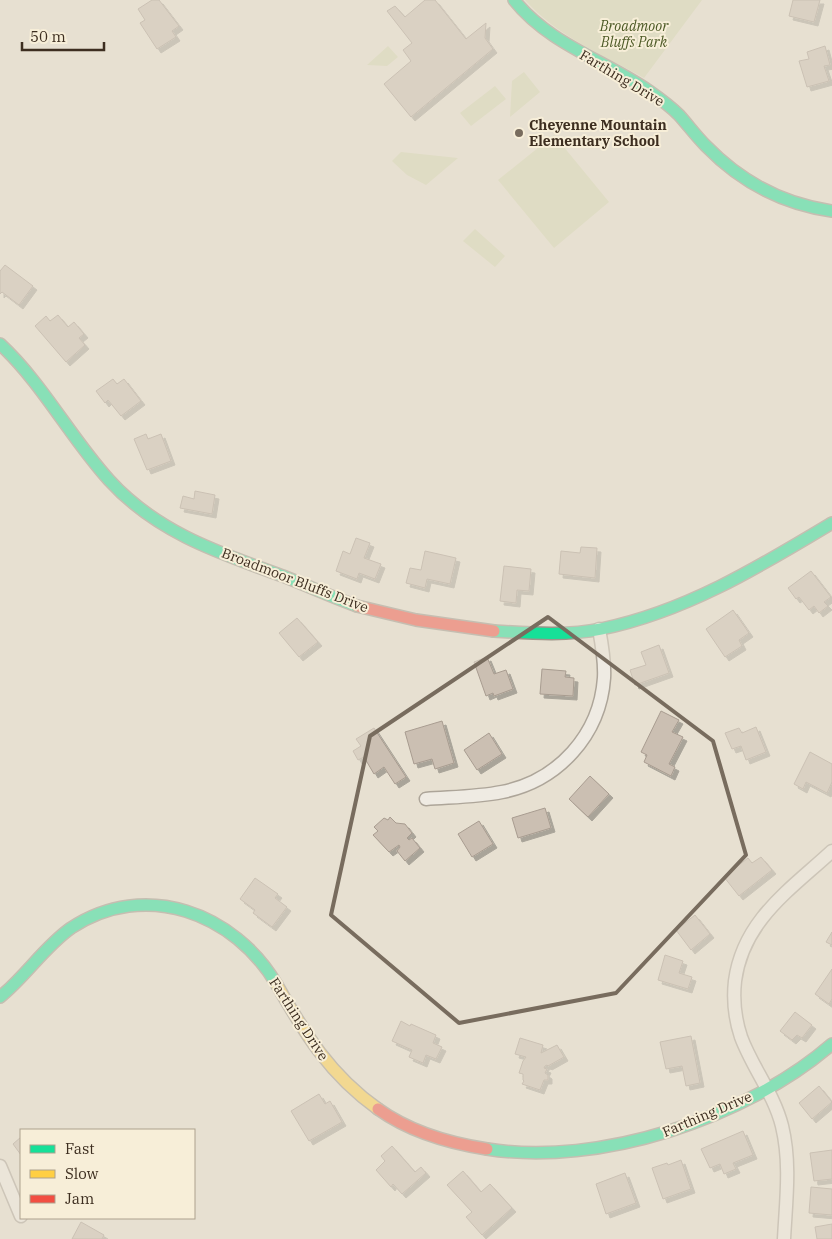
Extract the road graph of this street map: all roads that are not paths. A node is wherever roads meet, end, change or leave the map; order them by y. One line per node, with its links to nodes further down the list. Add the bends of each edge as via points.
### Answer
1 (514, 0): 2 (street, Farthing Drive, via 549,34 662,100 714,155 740,177 774,197)
2 (832, 211)
3 (0, 344): 5 (street, Broadmoor Bluffs Drive, via 21,365 107,479 136,506 186,538 343,601 404,618 530,633)
4 (832, 524): 5 (street, Broadmoor Bluffs Drive, via 736,579 658,611)
5 (599, 629): 6 (street, via 605,664 603,692 585,738 564,762 536,780 504,792)
6 (426, 799)
7 (832, 851): 10 (street, via 767,911 747,941 737,969 736,1020)
8 (0, 997): 10 (street, Farthing Drive, via 21,980 62,935 82,922 128,906 164,906 202,916 236,937 261,962 312,1043 342,1080 373,1107 432,1137 504,1151 582,1150 677,1128)
9 (832, 1044): 10 (street, Farthing Drive)
10 (766, 1089): 13 (street, via 781,1125 787,1156)
11 (0, 1166): 12 (street)
12 (20, 1213)
13 (784, 1239)

